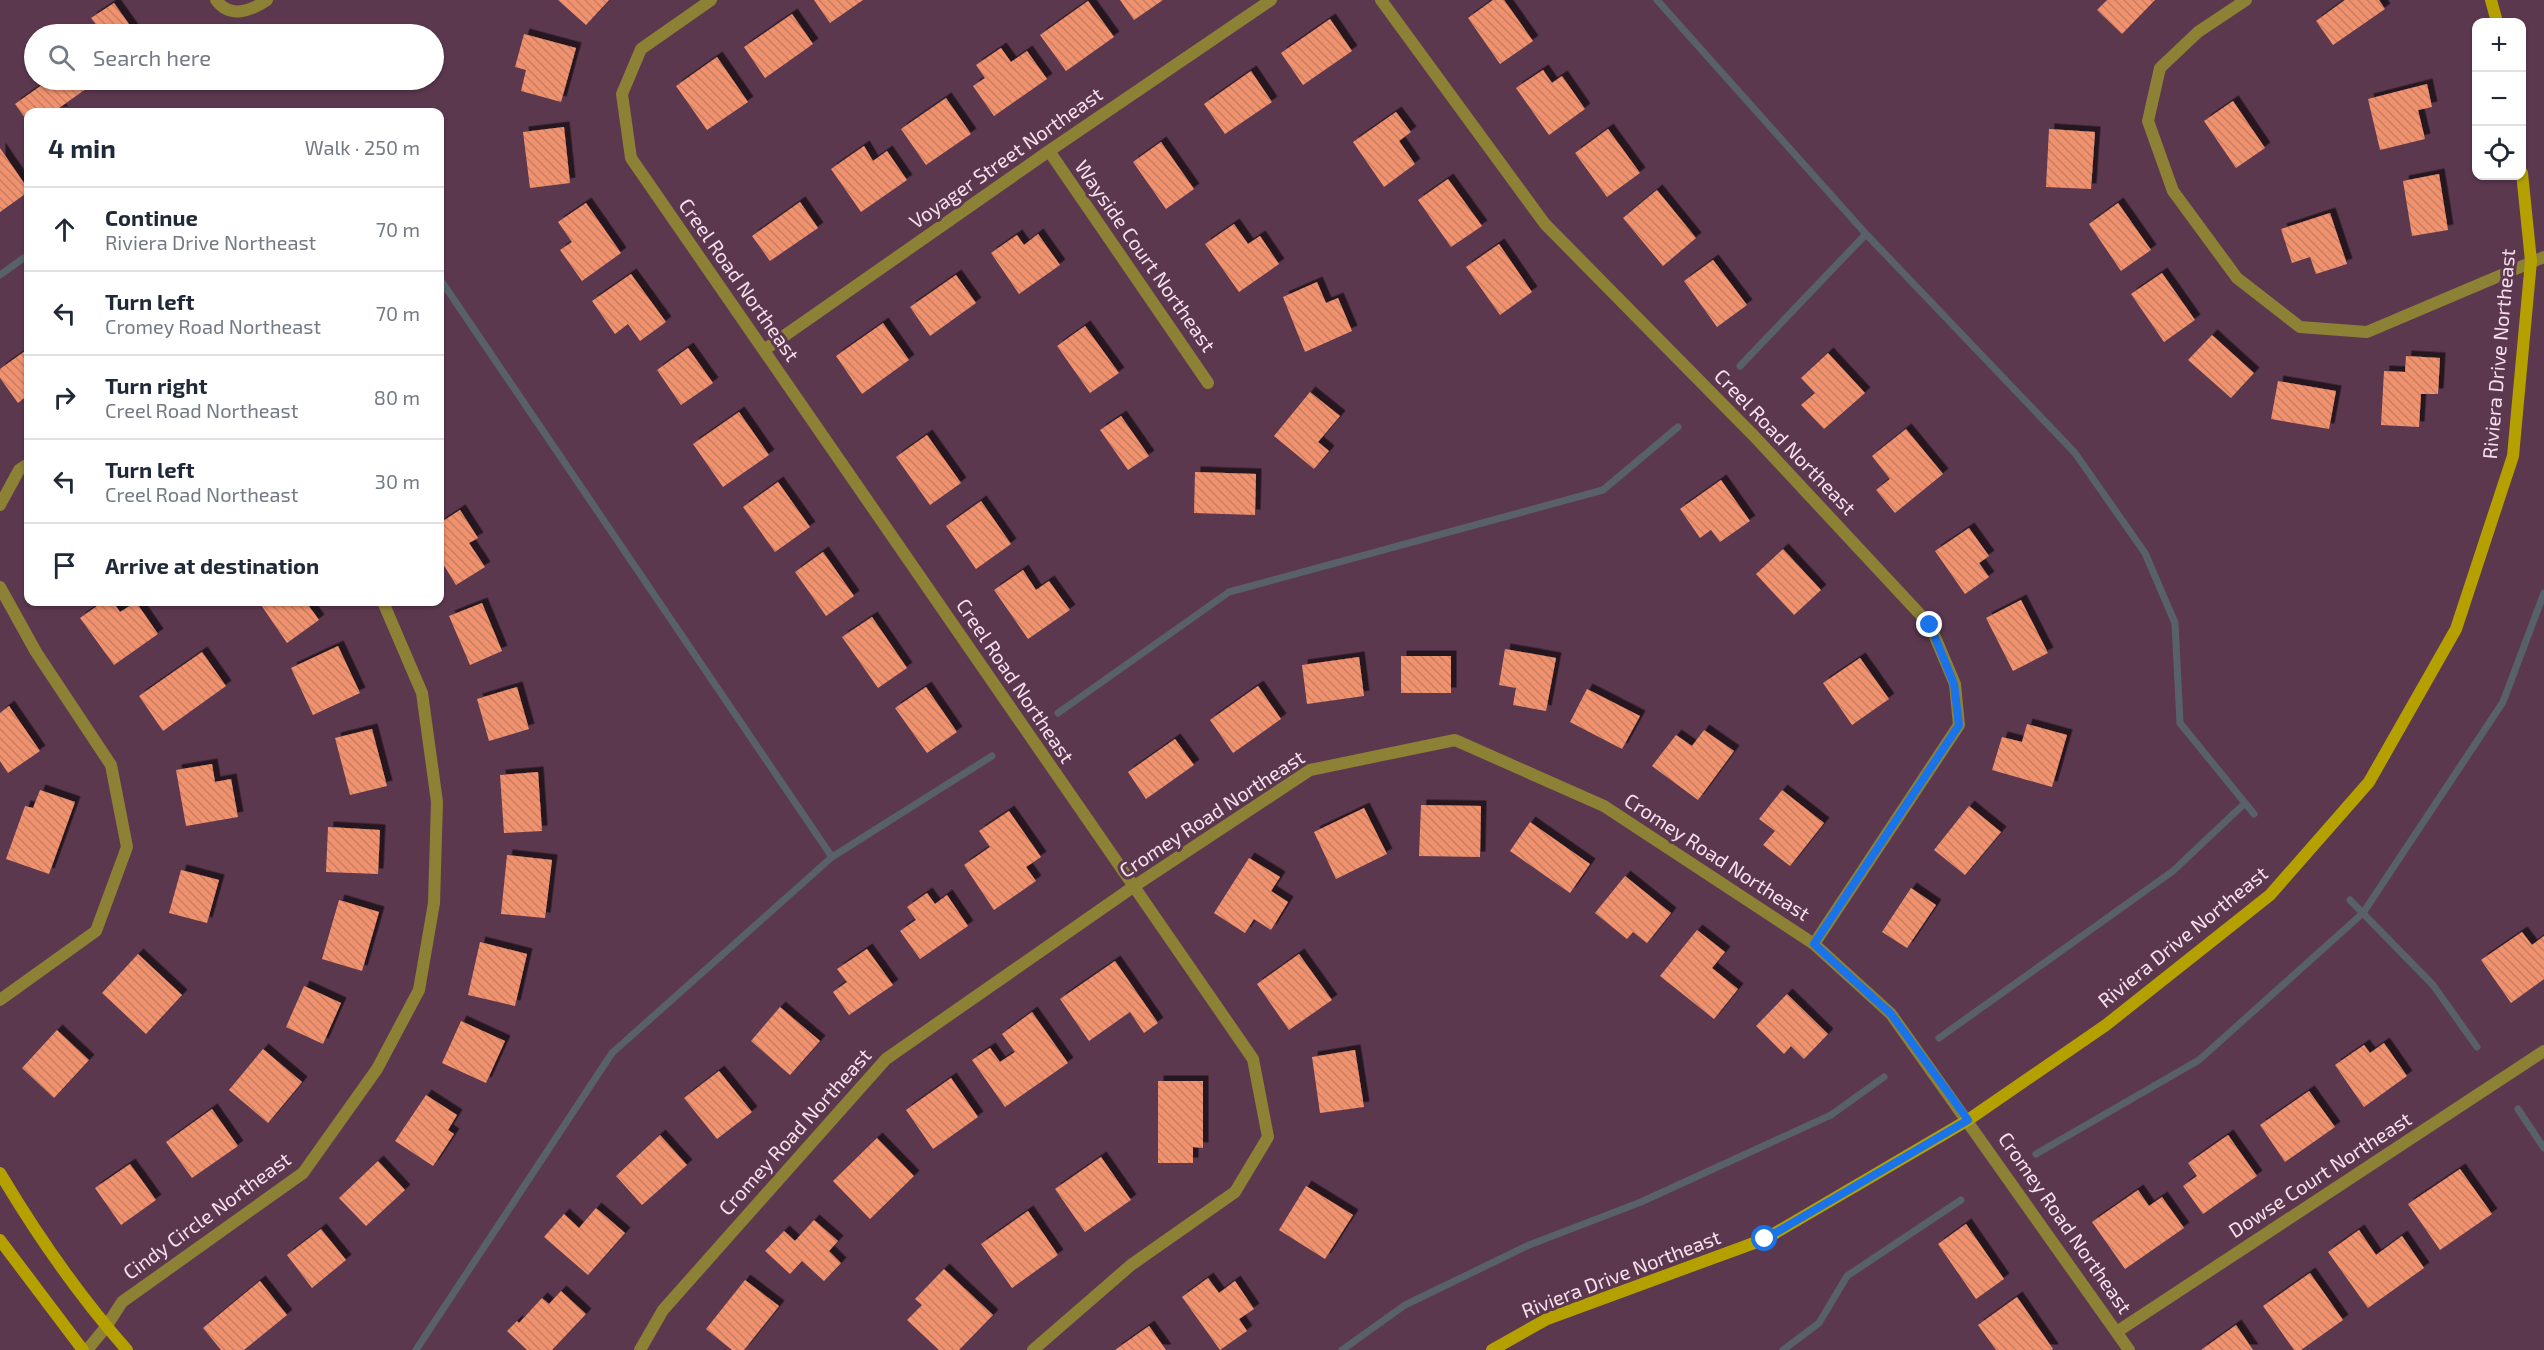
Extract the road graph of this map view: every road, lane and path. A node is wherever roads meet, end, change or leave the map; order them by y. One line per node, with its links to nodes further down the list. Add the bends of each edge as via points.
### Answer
1 (216, 0): 2 (street, via 235,11 252,11)
2 (267, 0)
3 (711, 0): 13 (street, Creel Road Northeast, via 641,49 622,94 631,158)
4 (1271, 0): 9 (street, Voyager Street Northeast)
5 (1381, 0): 20 (street, Creel Road Northeast, via 1545,224 1754,436 1930,625 1954,684 1959,725)
6 (2246, 0): 12 (street, via 2198,32 2160,68 2148,121 2173,191 2237,278 2300,327 2367,332)
7 (2491, 0): 8 (street)
8 (2496, 18)
9 (1049, 151): 13 (street, Voyager Street Northeast); 14 (street, Wayside Court Northeast)
10 (2523, 180): 12 (street, Riviera Drive Northeast)
11 (2544, 257): 12 (street)
12 (2531, 261): 23 (street, Riviera Drive Northeast, via 2513,456 2456,629 2369,782 2270,895 2106,1025)
13 (764, 350): 19 (street, Creel Road Northeast)
14 (1208, 383)
15 (24, 467): 16 (street)
16 (0, 505)
17 (0, 587): 21 (street, via 36,652 111,765 127,847 96,931)
18 (385, 606): 26 (street, Cindy Circle Northeast, via 422,693 437,802 434,903 419,990 378,1069 303,1173 122,1302)
19 (1133, 887): 20 (street, Cromey Road Northeast, via 1310,770 1455,740 1604,806); 31 (street, Cromey Road Northeast, via 886,1059 663,1310); 32 (street, Creel Road Northeast, via 1253,1059 1268,1137 1235,1192 1131,1265)
20 (1814, 944): 23 (street, Cromey Road Northeast, via 1891,1014)
21 (0, 1000)
22 (2544, 1051): 27 (street, Dowse Court Northeast)
23 (1968, 1120): 27 (street, Cromey Road Northeast); 33 (street, Riviera Drive Northeast, via 1765,1239 1547,1319)
24 (0, 1173): 26 (street, via 32,1226)
25 (0, 1240): 28 (street)
26 (106, 1327): 29 (street, Cindy Circle Northeast); 30 (street)
27 (2118, 1331): 34 (street, Cromey Road Northeast)
28 (83, 1350)
29 (87, 1350)
30 (127, 1350)
31 (640, 1350)
32 (1032, 1350)
33 (1492, 1350)
34 (2129, 1350)

